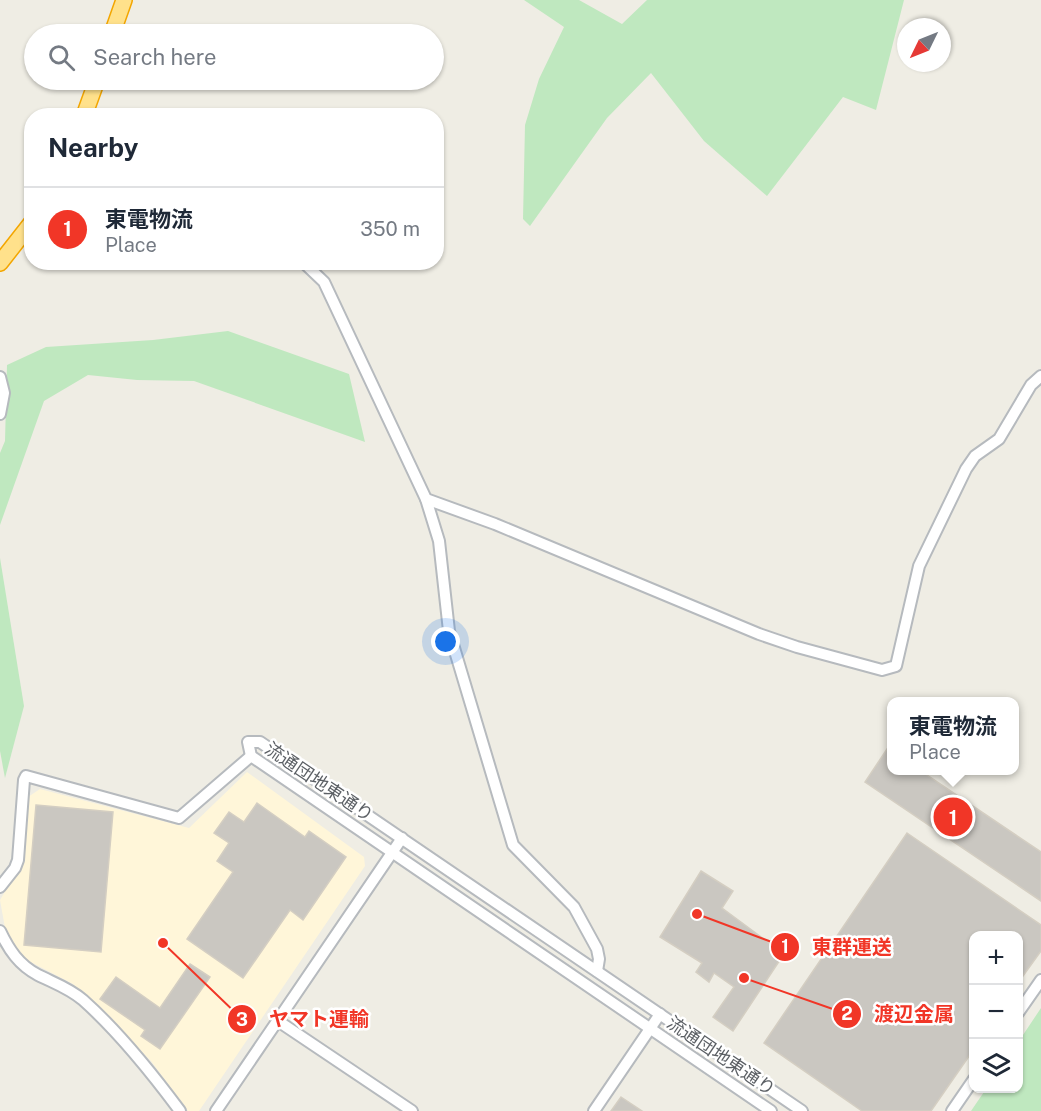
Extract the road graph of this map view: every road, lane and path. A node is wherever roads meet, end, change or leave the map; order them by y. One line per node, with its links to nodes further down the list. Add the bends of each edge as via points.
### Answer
1 (123, 0): 2 (highway)
2 (115, 24)
3 (93, 90): 4 (highway)
4 (87, 108)
5 (24, 232): 6 (highway)
6 (0, 263)
7 (311, 270): 11 (street, via 324,282)
8 (1041, 376): 11 (street, via 1031,385 999,439 975,456 966,469 919,566 896,666 882,670 759,634)
9 (0, 377): 10 (street, via 4,393)
10 (0, 414)
11 (426, 499): 17 (street, via 440,541 449,631 513,845 574,906 597,949)
12 (251, 756): 13 (street, 流通団地東通り, via 248,742 260,742); 14 (street, 流通団地東通り); 15 (street, via 179,818 26,776 18,860)
13 (402, 838): 14 (street); 17 (street, 流通団地東通り)
14 (392, 853): 21 (street); 22 (street, 流通団地東通り)
15 (0, 887)
16 (0, 931): 24 (street, via 15,958 26,968 73,991 84,1001)
17 (597, 971): 20 (street, 流通団地東通り)
18 (1041, 980): 19 (street)
19 (1023, 1006)
20 (660, 1014): 22 (street); 29 (street, 流通団地東通り)
21 (278, 1020): 25 (street); 26 (street)
22 (650, 1028): 27 (street); 28 (street, 流通団地東通り)
23 (969, 1086): 30 (street)
24 (180, 1111)
25 (216, 1111)
26 (412, 1111)
27 (594, 1111)
28 (771, 1111)
29 (802, 1111)
30 (952, 1111)

